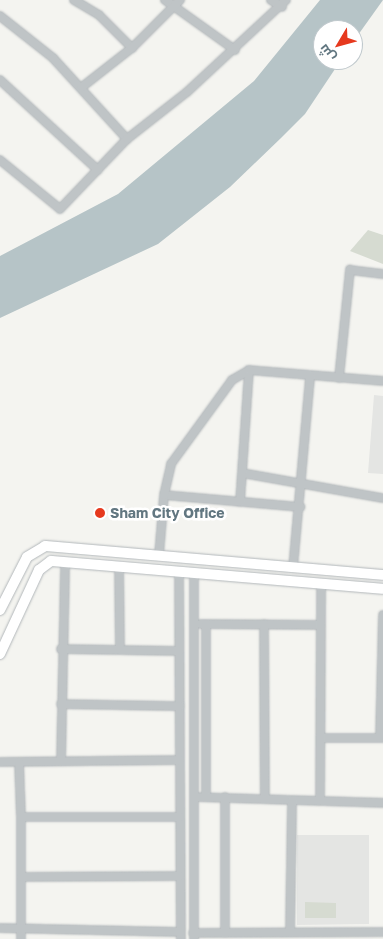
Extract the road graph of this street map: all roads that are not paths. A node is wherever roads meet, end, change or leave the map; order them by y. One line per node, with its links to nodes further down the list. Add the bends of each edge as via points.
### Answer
1 (74, 0): 8 (street, via 99,15)
2 (165, 0): 6 (street)
3 (180, 0): 6 (street)
4 (271, 0): 5 (street)
5 (284, 4): 9 (street)
6 (175, 7): 8 (street); 9 (street)
7 (0, 16): 11 (street)
8 (132, 48): 11 (street)
9 (235, 50): 12 (street)
10 (0, 80): 14 (street)
11 (82, 87): 12 (street)
12 (127, 139): 14 (street)
13 (0, 160): 14 (street, via 60,209)
14 (98, 170)
15 (383, 274): 18 (street, via 350,270)
16 (249, 370): 17 (street); 20 (street); 22 (street, via 232,380 180,448)
17 (310, 376): 18 (street); 21 (street)
18 (339, 378): 19 (street)
19 (383, 381)
20 (242, 473): 21 (street); 24 (street)
21 (302, 481): 23 (street); 25 (street)
22 (164, 495): 24 (street); 27 (street)
23 (383, 498)
24 (240, 502): 25 (street)
25 (300, 507): 30 (street)
26 (145, 554): 27 (main road); 31 (main road); 37 (main road, via 39,548 27,557)
27 (159, 555): 30 (main road)
28 (65, 562): 29 (main road); 43 (street); 46 (main road, via 49,562 41,568)
29 (119, 568): 31 (main road); 44 (street)
30 (293, 568): 34 (main road)
31 (144, 571): 32 (main road)
32 (179, 573): 33 (main road); 45 (street)
33 (194, 574): 35 (main road); 39 (street)
34 (383, 575)
35 (321, 584): 36 (main road); 42 (street)
36 (383, 589)
37 (0, 610)
38 (383, 614): 50 (street)
39 (195, 624): 40 (street); 55 (street)
40 (206, 624): 41 (street); 56 (street)
41 (264, 624): 42 (street); 58 (street)
42 (322, 625): 49 (street)
43 (61, 649): 44 (street); 47 (street)
44 (120, 650): 45 (street)
45 (179, 650): 48 (street)
46 (0, 654)
47 (61, 704): 48 (street); 52 (street)
48 (180, 706): 51 (street)
49 (321, 738): 50 (street); 60 (street)
50 (381, 738)
51 (180, 760): 52 (street); 62 (street)
52 (61, 761): 54 (street)
53 (0, 762): 54 (street)
54 (19, 762): 63 (street)
55 (195, 796): 56 (street); 65 (street)
56 (206, 797): 57 (street)
57 (225, 798): 58 (street); 71 (street)
58 (265, 799): 59 (street)
59 (292, 800): 60 (street); 72 (street)
60 (320, 801): 61 (street)
61 (383, 803)
62 (180, 817): 63 (street); 64 (street)
63 (21, 818): 67 (street)
64 (180, 843): 65 (street); 66 (street)
65 (194, 843): 75 (street)
66 (180, 876): 67 (street); 74 (street)
67 (20, 877): 69 (street)
68 (0, 928): 69 (street)
69 (21, 929): 70 (street); 78 (street)
70 (94, 930): 74 (street); 79 (street)
71 (224, 932): 75 (street); 76 (street)
72 (290, 932): 76 (street); 77 (street)
73 (383, 932): 77 (street)
74 (181, 936)
75 (194, 936)
76 (257, 936)
77 (306, 936)
78 (21, 939)
79 (94, 939)

